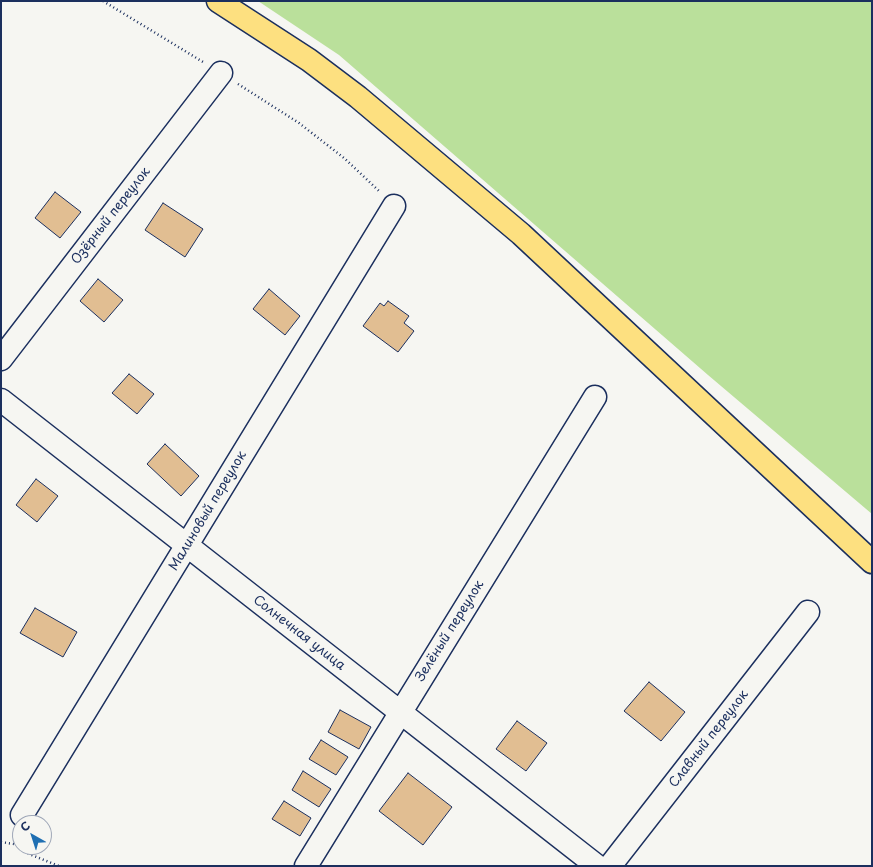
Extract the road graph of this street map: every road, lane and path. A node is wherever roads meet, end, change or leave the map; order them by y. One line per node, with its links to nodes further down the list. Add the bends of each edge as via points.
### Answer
1 (103, 1): 3 (path)
2 (218, 1): 9 (main road, via 309,60 358,97 516,229)
3 (221, 73): 4 (path, via 299,123 344,158); 5 (street, Озёрный переулок)
4 (394, 206): 8 (street, Малиновый переулок)
5 (1, 359)
6 (595, 397): 11 (street, Зелёный переулок)
7 (1, 400): 8 (street, Солнечная улица)
8 (187, 545): 11 (street, Солнечная улица); 12 (street, Малиновый переулок)
9 (872, 562)
10 (808, 612): 19 (street, Славный переулок)
11 (401, 712): 17 (street, Зелёный переулок); 18 (street, Солнечная улица)
12 (22, 815)
13 (1, 842): 14 (path)
14 (12, 844)
15 (32, 855): 16 (path)
16 (59, 866)
17 (306, 866)
18 (597, 866)
19 (610, 866)

